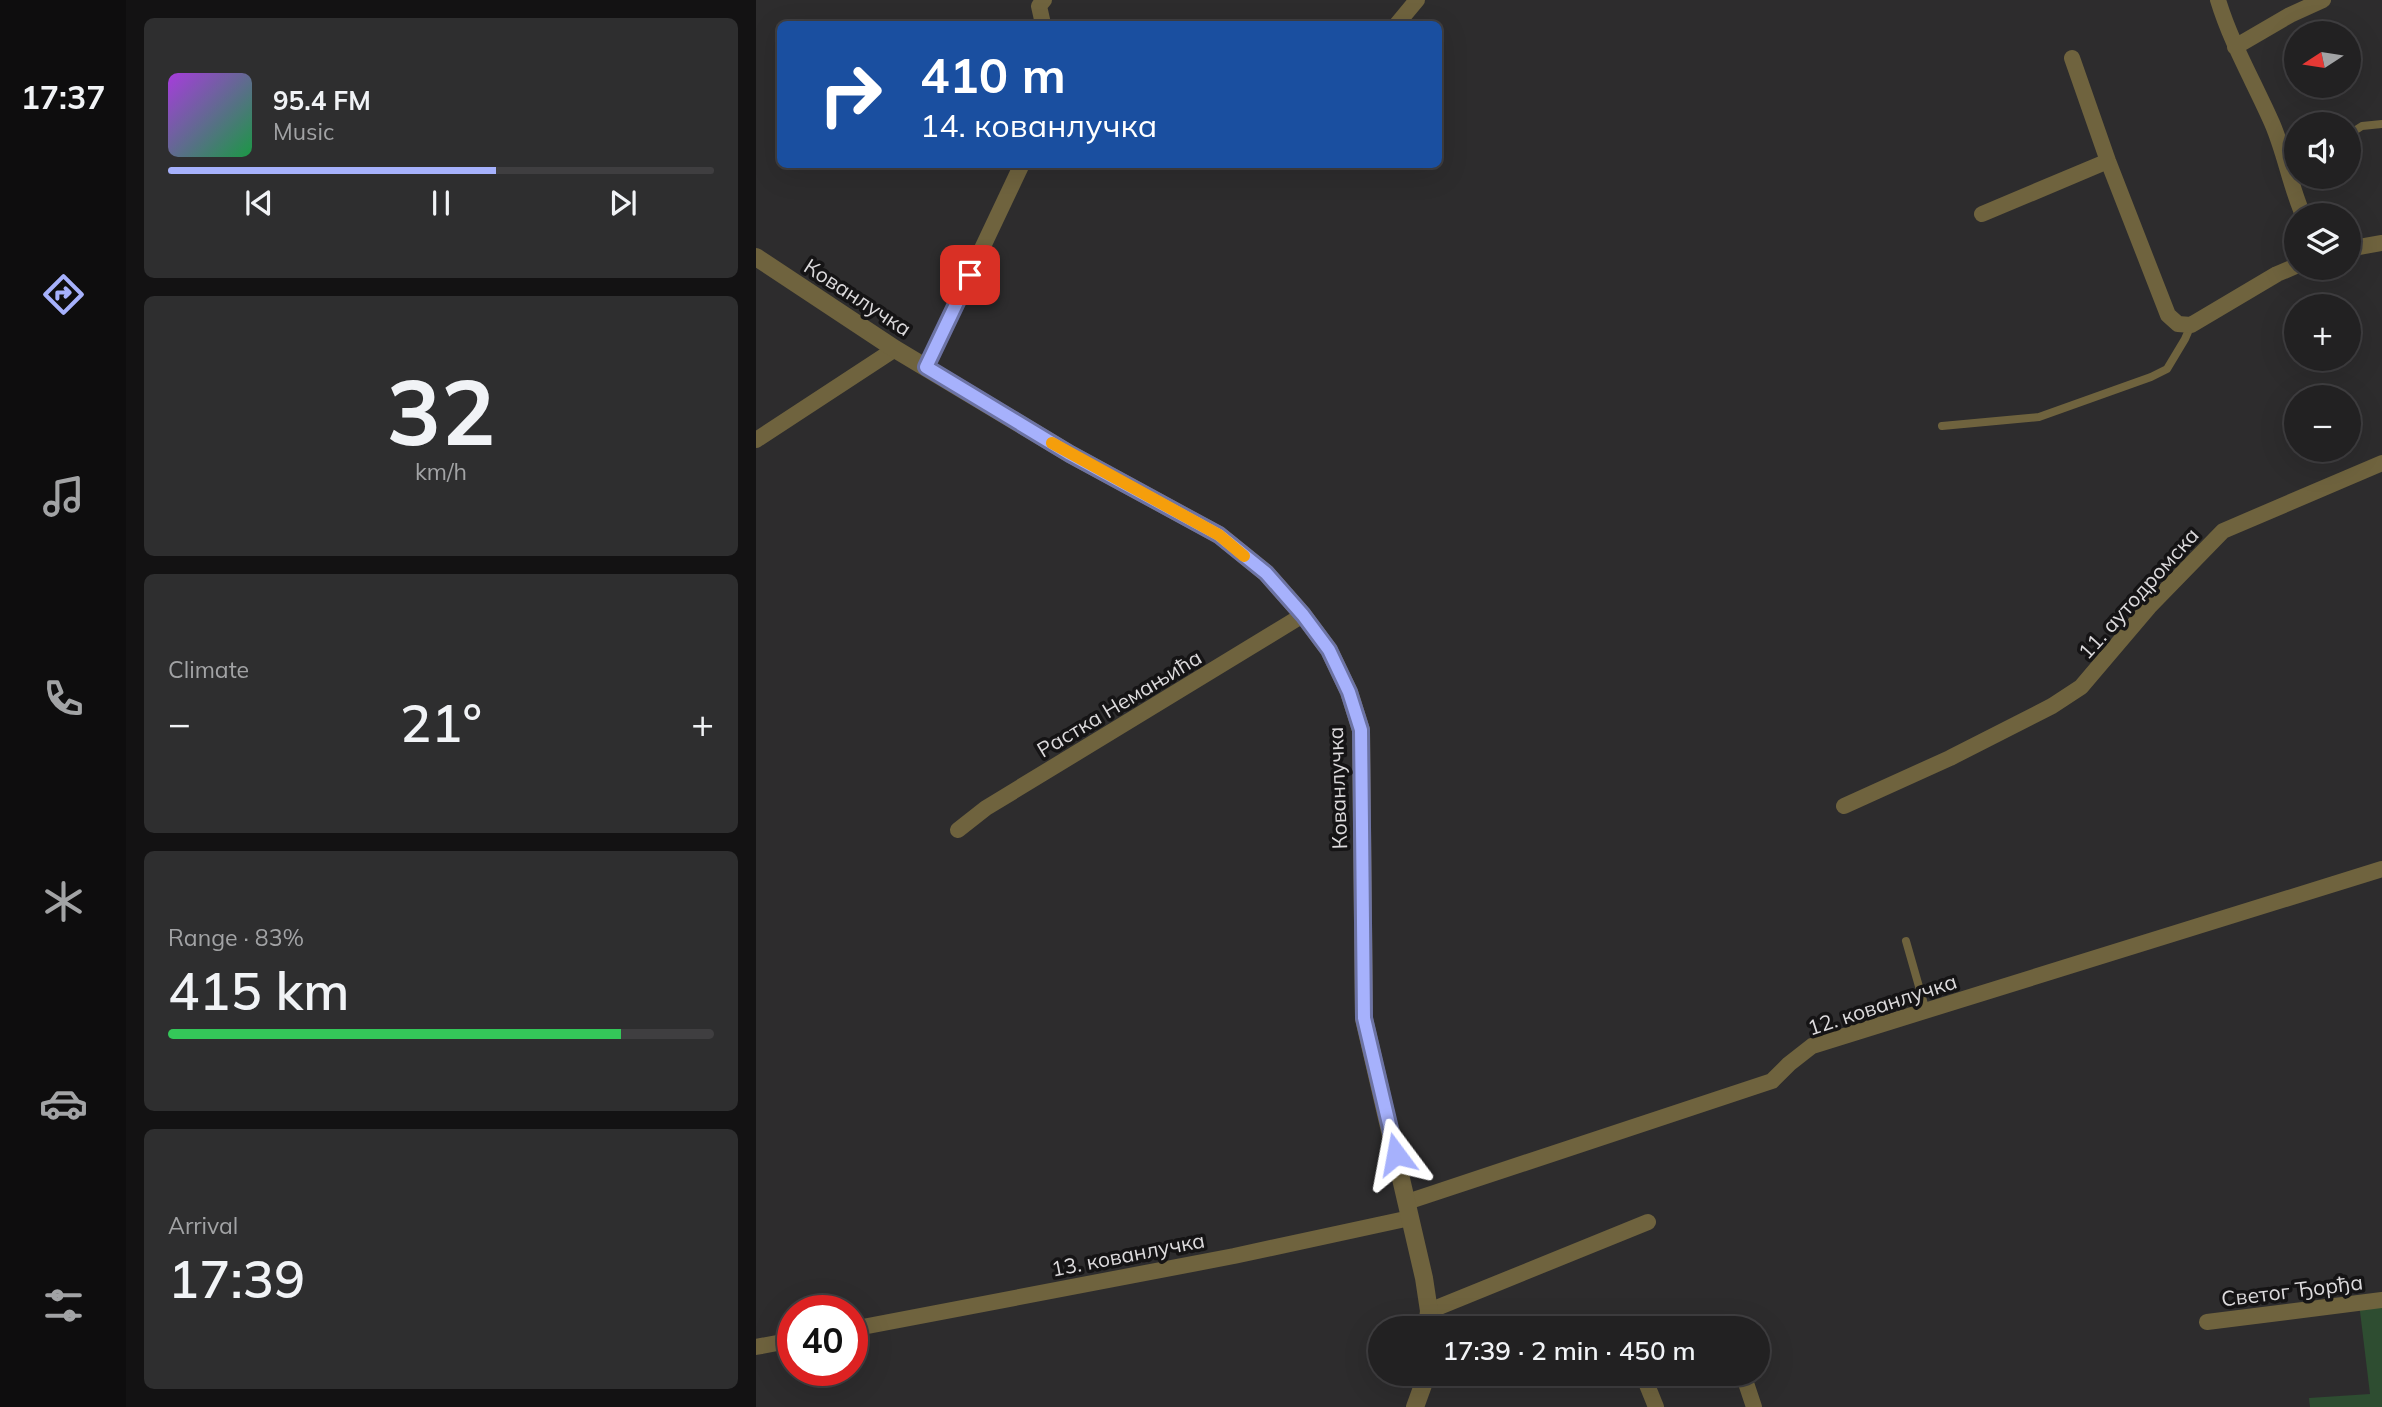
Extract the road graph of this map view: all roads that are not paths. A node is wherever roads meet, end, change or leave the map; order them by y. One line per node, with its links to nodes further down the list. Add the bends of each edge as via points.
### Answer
1 (1044, 0): 5 (street, via 1039,6)
2 (1417, 0): 6 (street)
3 (2218, 0): 7 (street)
4 (2323, 0): 7 (street)
5 (1042, 21)
6 (1400, 21)
7 (2235, 47): 11 (street)
8 (2072, 58): 12 (street)
9 (2382, 124): 10 (lane)
10 (2361, 127)
11 (2284, 139)
12 (2108, 161): 14 (street); 19 (street, via 2168,315 2178,324)
13 (1020, 168): 21 (street)
14 (1982, 214)
15 (2382, 243): 16 (street)
16 (2361, 247)
17 (756, 257): 20 (street, Кованлучка)
18 (2284, 271): 19 (street)
19 (2191, 325): 22 (lane, via 2167,369 2151,377 2039,417)
20 (895, 349): 21 (street, Кованлучка); 23 (street)
21 (926, 367): 25 (street, Кованлучка, via 1070,454 1219,535 1266,573)
22 (1942, 426)
23 (756, 440)
24 (2382, 463): 26 (street, 11. аутодромска, via 2223,531 2149,607 2081,687 1950,758)
25 (1303, 615): 27 (street, Растка Немањића, via 986,808); 31 (street, Кованлучка, via 1329,650 1361,730 1364,1018)
26 (1844, 806)
27 (958, 830)
28 (2382, 869): 30 (street, 12. кованлучка)
29 (1906, 941): 30 (lane)
30 (1926, 1011): 31 (street, 12. кованлучка, via 1812,1046 1772,1081)
31 (1409, 1210): 34 (street, Кованлучка); 37 (street, 13. кованлучка, via 1234,1256)
32 (1647, 1222): 35 (street)
33 (2382, 1300): 36 (street, Светог Ђорђа)
34 (1428, 1316)
35 (1437, 1316)
36 (2207, 1322)
37 (868, 1326)
38 (777, 1343): 39 (street)
39 (756, 1347)
40 (1423, 1386): 43 (street)
41 (1647, 1386): 44 (street)
42 (1746, 1386): 45 (street)
43 (1415, 1407)
44 (1656, 1407)
45 (1754, 1407)

